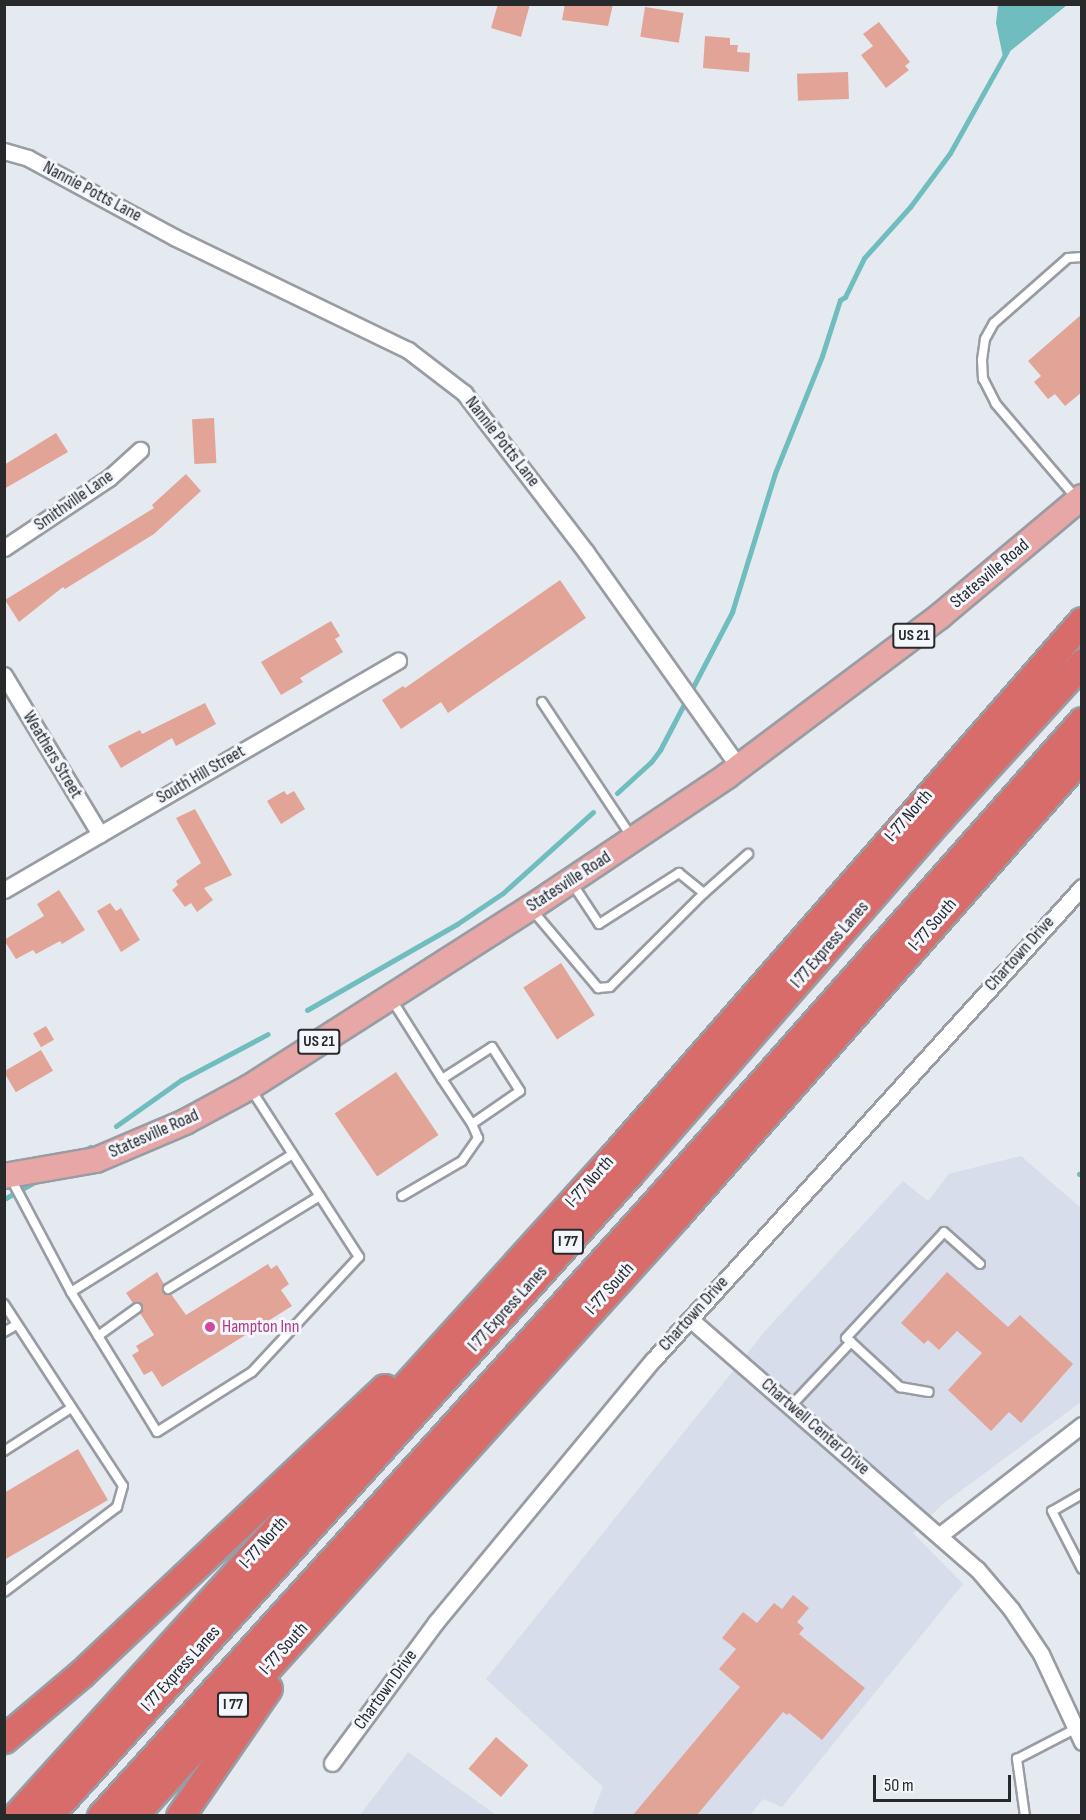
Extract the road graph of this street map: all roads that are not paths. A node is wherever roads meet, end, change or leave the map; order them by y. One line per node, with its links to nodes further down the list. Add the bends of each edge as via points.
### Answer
1 (4, 151): 13 (street, Nannie Potts Lane, via 28,158 176,238 408,350 464,393 586,552)
2 (1082, 257): 4 (lane, via 1068,258 994,323 982,360 983,380 996,404)
3 (140, 450): 5 (street, Smithville Lane, via 109,478)
4 (1080, 498): 13 (main road, Statesville Road / US 21, via 940,616)
5 (4, 548)
6 (1082, 621): 31 (highway, I-77 North / I 77)
7 (398, 661): 14 (street, South Hill Street)
8 (1082, 663): 55 (highway, I 77 Express Lanes / I 77, via 939,819 630,1173)
9 (4, 675): 14 (street, Weathers Street)
10 (542, 702): 15 (lane)
11 (1082, 721): 56 (highway, I 77, via 652,1208)
12 (1082, 756): 50 (highway, I-77 South / I 77, via 677,1215)
13 (739, 767): 15 (main road, Statesville Road / US 21)
14 (99, 834): 19 (street, South Hill Street)
15 (634, 839): 17 (main road, Statesville Road / US 21)
16 (748, 854): 20 (lane)
17 (571, 881): 20 (lane, via 599,924 679,873); 21 (main road, Statesville Road / US 21)
18 (1082, 887): 36 (street, Chartown Drive)
19 (4, 890)
20 (704, 893): 21 (lane, via 610,987 598,988)
21 (530, 908): 22 (main road, Statesville Road / US 21)
22 (389, 996): 23 (lane); 24 (main road, Statesville Road / US 21)
23 (442, 1078): 25 (lane); 25 (lane, via 492,1047 520,1092)
24 (250, 1087): 26 (lane); 27 (main road, Statesville Road / US 21, via 185,1122 96,1160)
25 (472, 1124): 29 (lane, via 478,1138 462,1161)
26 (293, 1154): 28 (lane); 33 (lane)
27 (7, 1175): 33 (lane)
28 (320, 1196): 32 (lane); 39 (lane, via 359,1257 252,1372 157,1432)
29 (402, 1197)
30 (980, 1264): 40 (lane, via 944,1232 846,1338)
31 (500, 1282): 52 (highway, via 341,1426 81,1674); 54 (highway, I-77 North / I 77)
32 (168, 1289)
33 (71, 1292): 39 (lane)
34 (4, 1304): 37 (lane)
35 (137, 1308): 39 (lane)
36 (690, 1319): 42 (street, Chartwell Center Drive); 53 (street, Chartown Drive, via 570,1457 436,1622)
37 (16, 1325): 38 (lane); 43 (lane)
38 (4, 1332)
39 (98, 1336)
40 (851, 1342): 41 (lane, via 900,1387); 42 (lane)
41 (929, 1392)
42 (791, 1406): 47 (street, Chartwell Center Drive)
43 (71, 1408): 45 (lane); 49 (lane, via 123,1486 117,1507)
44 (1082, 1425): 47 (street)
45 (4, 1451)
46 (1082, 1494): 48 (lane, via 1052,1511)
47 (940, 1535): 51 (street, Chartwell Center Drive, via 977,1569 1011,1609 1041,1654)
48 (1082, 1569)
49 (4, 1592)
50 (333, 1595): 57 (highway, I-77 South / I 77); 58 (highway)
51 (1079, 1735): 59 (lane, via 1017,1759)
52 (4, 1739)
53 (332, 1763)
54 (16, 1815)
55 (48, 1815)
56 (101, 1815)
57 (133, 1815)
58 (180, 1815)
59 (1025, 1815)

